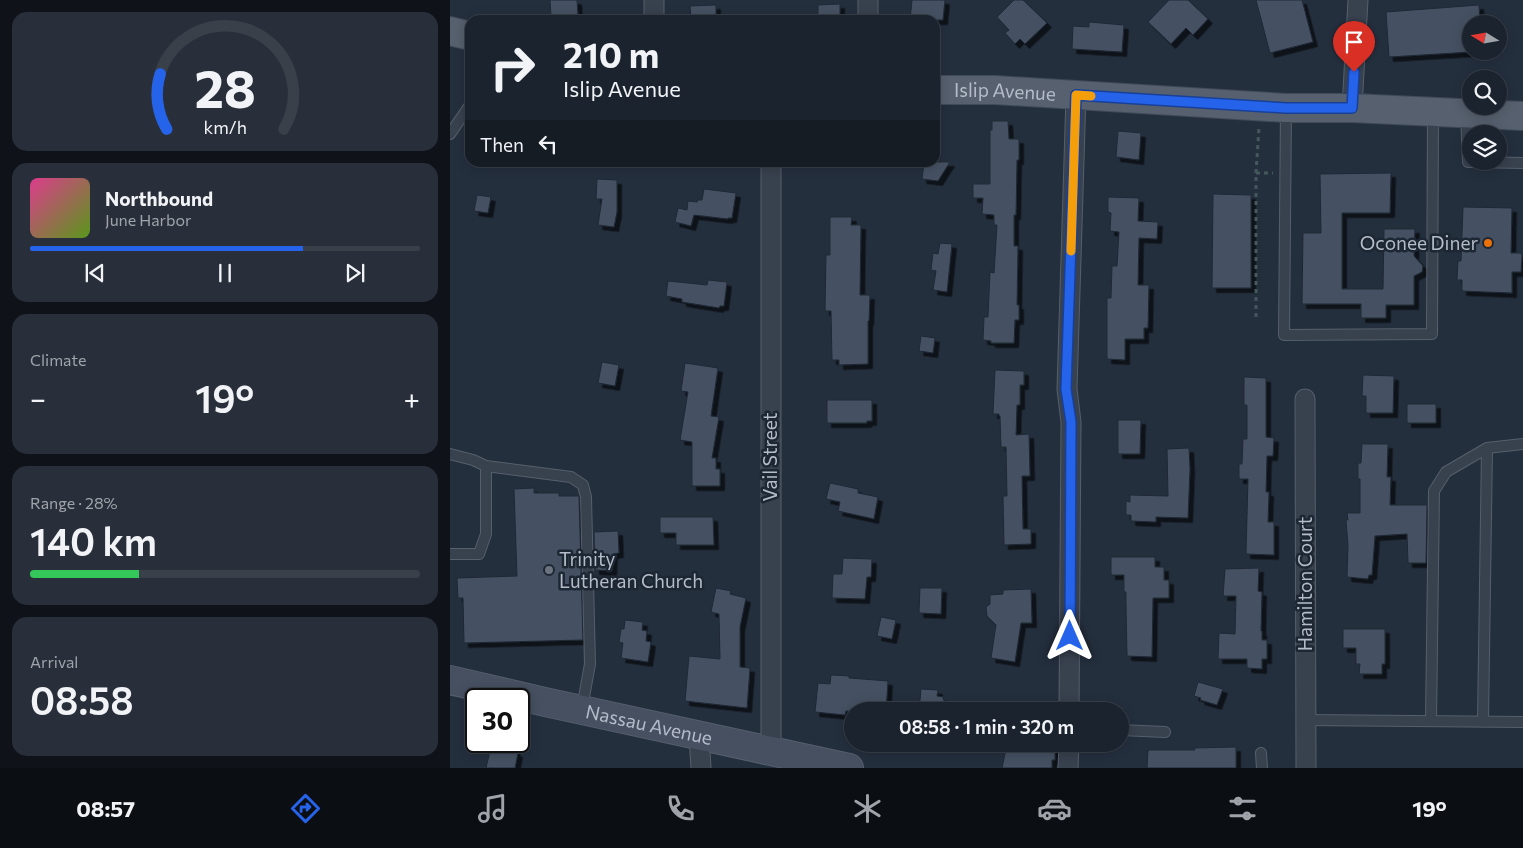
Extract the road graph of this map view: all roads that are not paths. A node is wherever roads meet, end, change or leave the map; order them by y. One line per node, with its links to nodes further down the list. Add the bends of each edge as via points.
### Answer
1 (654, 0): 4 (street)
2 (868, 0): 5 (street)
3 (1358, 0): 11 (street)
4 (654, 15)
5 (868, 15)
6 (450, 31): 7 (main road)
7 (465, 35)
8 (940, 90): 9 (main road, Islip Avenue)
9 (1076, 95): 10 (main road, Islip Avenue); 28 (street, via 1066,389 1071,422)
10 (1286, 108): 11 (main road, Islip Avenue); 13 (lane, via 1284,335 1432,334)
11 (1352, 108): 13 (main road, Islip Avenue)
12 (465, 112): 18 (lane)
13 (1433, 112): 14 (main road, Islip Avenue)
14 (1462, 113)
15 (1466, 115): 19 (lane, via 1468,162)
16 (1504, 115): 17 (main road, Islip Avenue)
17 (1523, 116)
18 (450, 134)
19 (1523, 163)
20 (770, 167): 37 (street, Vail Street)
21 (1304, 400): 30 (street, Hamilton Court)
22 (1523, 444): 23 (lane)
23 (1487, 448): 31 (lane, via 1446,472 1434,491); 32 (lane)
24 (450, 454): 25 (lane)
25 (486, 466): 26 (lane, via 486,534 479,554); 29 (lane, via 571,477 584,485 590,664)
26 (450, 554)
27 (450, 680): 29 (street, Nassau Avenue)
28 (1069, 702)
29 (581, 710): 36 (street, Nassau Avenue)
30 (1305, 720): 31 (lane); 44 (street, Hamilton Court)
31 (1431, 721): 32 (lane)
32 (1484, 722): 33 (lane)
33 (1523, 722)
34 (1129, 730): 35 (lane)
35 (1164, 732)
36 (699, 735): 37 (street, Nassau Avenue); 40 (street)
37 (771, 752): 41 (street, Nassau Avenue)
38 (1069, 752): 42 (street)
39 (1261, 753): 43 (lane)
40 (701, 768)
41 (849, 768)
42 (1068, 768)
43 (1262, 768)
44 (1306, 768)

